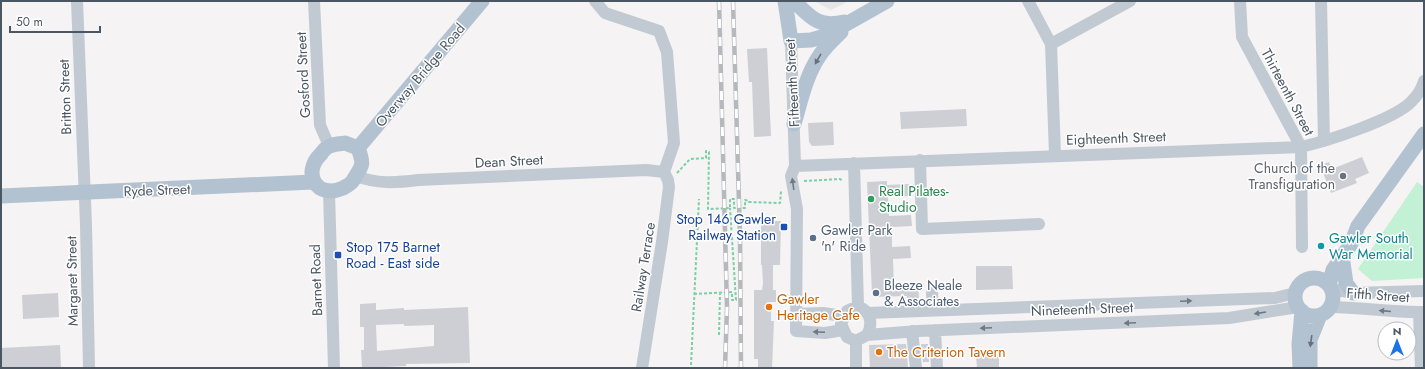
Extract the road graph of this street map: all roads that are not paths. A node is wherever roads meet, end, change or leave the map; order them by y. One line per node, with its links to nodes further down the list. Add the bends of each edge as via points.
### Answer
1 (77, 1): 29 (street, Britton Street)
2 (314, 1): 19 (street, Gosford Street, via 320,125)
3 (482, 1): 21 (main road, Overway Bridge Road)
4 (595, 1): 27 (street, Railway Terrace, via 606,13 659,31 667,52 674,143)
5 (786, 1): 13 (main road, Fifteenth Street)
6 (794, 1): 12 (main road, via 812,19 830,25)
7 (887, 1): 12 (main road)
8 (1028, 1): 14 (street)
9 (1130, 1): 14 (street)
10 (1240, 1): 20 (street, Thirteenth Street, via 1242,37)
11 (1321, 1): 18 (street)
12 (853, 19): 13 (main road, via 825,36 811,40); 16 (main road, one-way to 16, via 821,54 805,85)
13 (791, 40): 16 (street, Fifteenth Street)
14 (1051, 44): 22 (street)
15 (1423, 85): 18 (street, Eighteenth Street, via 1411,103 1388,116)
16 (794, 124): 25 (street, Fifteenth Street)
17 (1424, 134): 33 (main road)
18 (1324, 141): 20 (street, Eighteenth Street)
19 (329, 146): 21 (main road, via 345,143); 28 (main road, via 313,164)
20 (1301, 146): 22 (street, Eighteenth Street); 34 (street, Thirteenth Street)
21 (358, 148): 26 (main road, via 363,161)
22 (1056, 155): 23 (street, Eighteenth Street)
23 (920, 160): 24 (street, Eighteenth Street); 32 (street, via 922,229)
24 (854, 163): 25 (street, Eighteenth Street); 44 (street)
25 (795, 166): 49 (street, Fifteenth Street, one-way to 25, via 796,202 791,176)
26 (356, 176): 27 (street, Dean Street, via 372,182 394,183 646,170); 30 (main road, via 346,187)
27 (666, 176): 59 (street, Railway Terrace, via 662,242)
28 (313, 182): 29 (main road, Ryde Street); 30 (main road)
29 (84, 192): 31 (main road, Ryde Street); 57 (street, Margaret Street)
30 (329, 192): 58 (street, Barnet Road)
31 (1, 196)
32 (1039, 224)
33 (1358, 226): 35 (main road, via 1351,244); 36 (main road, via 1341,242)
34 (1302, 247)
35 (1342, 256): 37 (main road, via 1333,270); 40 (main road, via 1346,283)
36 (1315, 278): 37 (main road); 42 (main road, via 1302,282)
37 (1330, 287): 40 (street, Fifth Street); 47 (main road, via 1333,302)
38 (1424, 290): 40 (street, Fifth Street)
39 (932, 293): 45 (street)
40 (1353, 293)
41 (1169, 302): 42 (street, Nineteenth Street, one-way to 42, via 1275,298); 43 (street, Nineteenth Street); 51 (street)
42 (1299, 304): 47 (main road, via 1310,315); 51 (street, Nineteenth Street, one-way to 51, via 1229,318); 63 (main road)
43 (1005, 308): 45 (street, Nineteenth Street); 52 (street)
44 (862, 309): 46 (street, Nineteenth Street); 50 (street, via 850,308); 56 (street, via 871,323)
45 (933, 310): 46 (street, Nineteenth Street)
46 (917, 311): 55 (street)
47 (1325, 311): 48 (street, Fifth Street, one-way to 47, via 1388,312 1351,307); 64 (main road, one-way to 64, via 1310,340)
48 (1422, 312): 65 (street)
49 (796, 314): 50 (street, via 823,313); 53 (street, Fifteenth Street, one-way to 49, via 825,333 796,331)
50 (843, 316): 53 (street)
51 (1170, 321): 52 (street, Nineteenth Street, one-way to 52)
52 (1006, 328): 54 (street, Nineteenth Street, one-way to 54, via 959,335)
53 (842, 330): 56 (street, via 847,337)
54 (935, 330): 55 (street, Nineteenth Street); 62 (street)
55 (915, 331): 56 (street, Nineteenth Street); 61 (street)
56 (861, 338): 60 (street)
57 (89, 368)
58 (334, 368)
59 (642, 368)
60 (856, 368)
61 (916, 368)
62 (937, 368)
63 (1300, 368)
64 (1310, 368)
65 (1421, 368)

